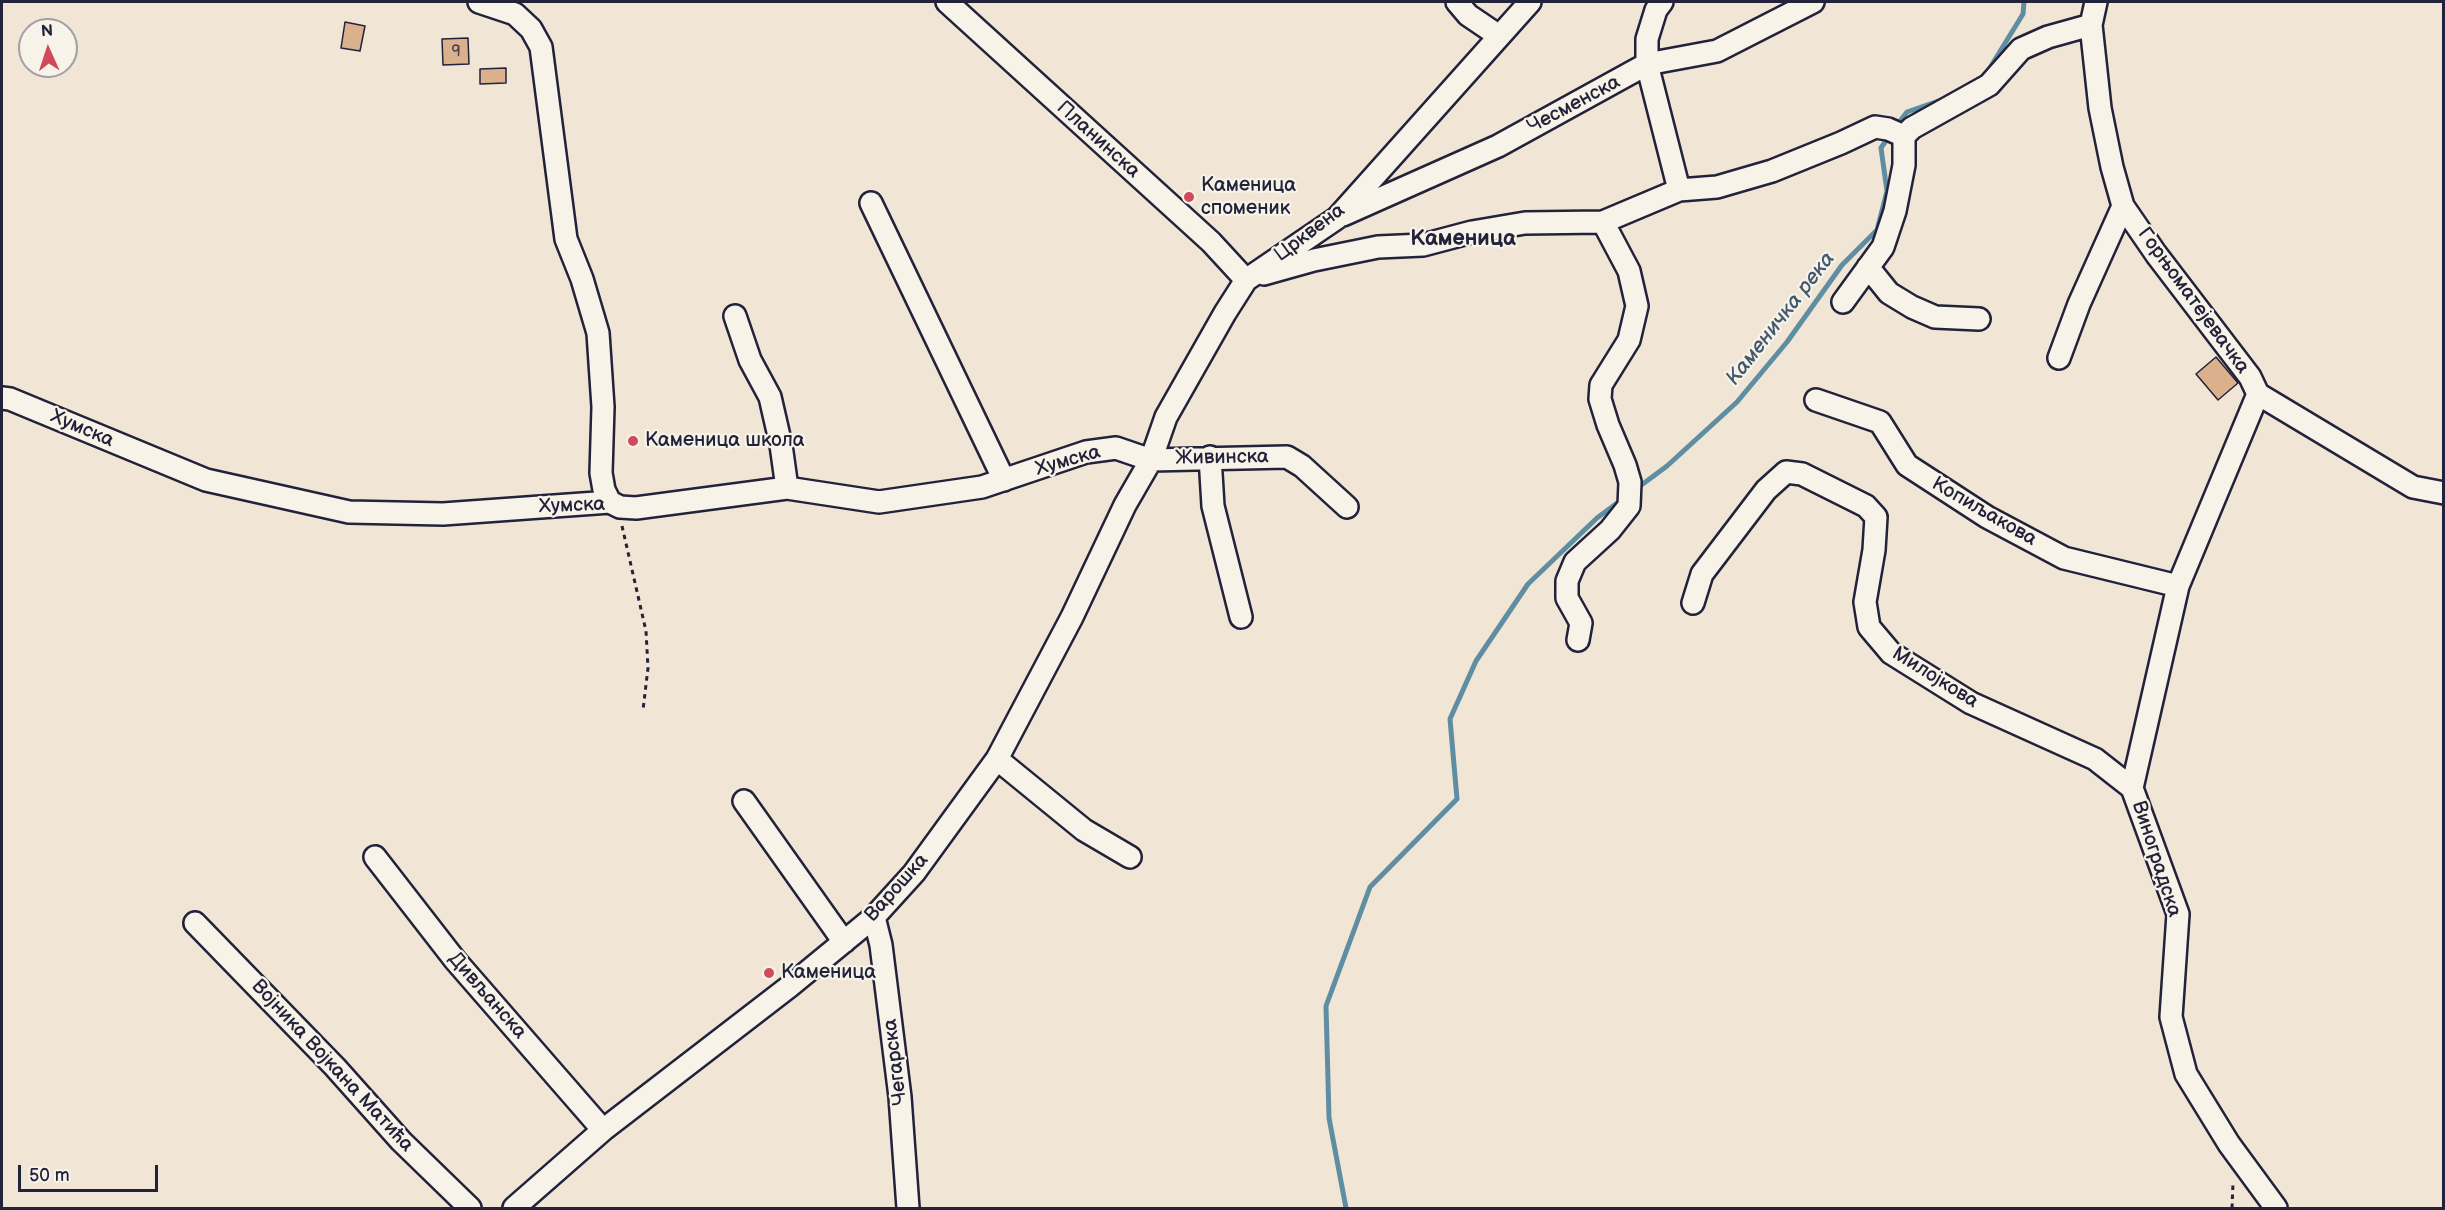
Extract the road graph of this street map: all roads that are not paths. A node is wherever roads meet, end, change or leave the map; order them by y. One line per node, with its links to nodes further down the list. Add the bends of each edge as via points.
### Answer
1 (479, 2): 31 (street, via 514,14 531,29 541,47 566,239 598,333 603,407 601,473 604,490)
2 (947, 2): 18 (street, Планинска, via 1210,242)
3 (1457, 2): 9 (street, via 1468,15)
4 (1530, 2): 9 (street, Црквена)
5 (1662, 2): 10 (street, via 1647,39)
6 (1813, 2): 10 (street, Чесменска, via 1718,51)
7 (2096, 2): 8 (street, Горњоматејевачка)
8 (2091, 25): 11 (street, via 2021,49 1989,84); 14 (street, Горњоматејевачка, via 2100,108)
9 (1499, 36): 15 (street, Црквена)
10 (1647, 64): 12 (street); 15 (street, Чесменска, via 1498,146)
11 (1904, 136): 12 (street, via 1875,127 1772,171 1717,187); 17 (street, via 1904,165 1895,211 1883,247)
12 (1679, 190): 16 (street)
13 (872, 203): 28 (street)
14 (2123, 206): 22 (street, via 2079,304); 23 (street, Горњоматејевачка, via 2250,377)
15 (1337, 218): 18 (street, Црквена)
16 (1603, 222): 18 (street, via 1525,223 1423,246 1378,247 1314,260); 36 (street, via 1629,271 1637,306 1629,340 1601,385 1600,399 1630,482 1629,506 1575,562 1567,581 1567,598 1581,623)
17 (1868, 267): 19 (street); 21 (street, via 1889,293 1912,307 1935,316)
18 (1246, 280): 27 (street, Црквена, via 1166,417)
19 (1843, 302)
20 (735, 316): 29 (street, via 750,360 770,397)
21 (1979, 319)
22 (2060, 358)
23 (2258, 394): 30 (street, Горњоматејевачка, via 2413,487); 33 (street, Виноградска)
24 (4, 396): 31 (street, Хумска, via 206,480 349,512 443,514)
25 (1816, 400): 33 (street, Копиљакова, via 1880,422 1907,465 1986,517 2064,558)
26 (1210, 457): 27 (street, Живинска); 32 (street, Живинска, via 1287,457); 35 (street, via 1213,506)
27 (1151, 459): 28 (street, Хумска, via 1116,448 1086,452); 37 (street, Варошка)
28 (1004, 480): 29 (street, Хумска, via 982,487 879,502)
29 (787, 489): 31 (street, Хумска, via 664,506)
30 (2444, 494)
31 (615, 505)
32 (1347, 507)
33 (2178, 586): 38 (street, Виноградска)
34 (1694, 603): 38 (street, Милојкова, via 1702,574 1766,490 1786,472 1802,474 1866,506 1876,517 1865,602 1869,627 1891,653 1971,703 2096,759)
35 (1242, 617)
36 (1578, 640)
37 (997, 759): 41 (street, via 1084,830); 42 (street, Варошка, via 914,873)
38 (2132, 788): 49 (street, Виноградска, via 2178,914 2171,1017 2186,1074 2229,1144)
39 (744, 801): 44 (street)
40 (375, 857): 45 (street, Дивљанска, via 456,960)
41 (1130, 857)
42 (874, 917): 44 (street, Варошка); 48 (street, Чегарска, via 900,1097)
43 (195, 923): 46 (street, Војника Војкана Матића)
44 (844, 942): 45 (street, Варошка)
45 (603, 1130): 47 (street, Варошка)
46 (470, 1209)
47 (514, 1209)
48 (908, 1209)
49 (2277, 1209)

